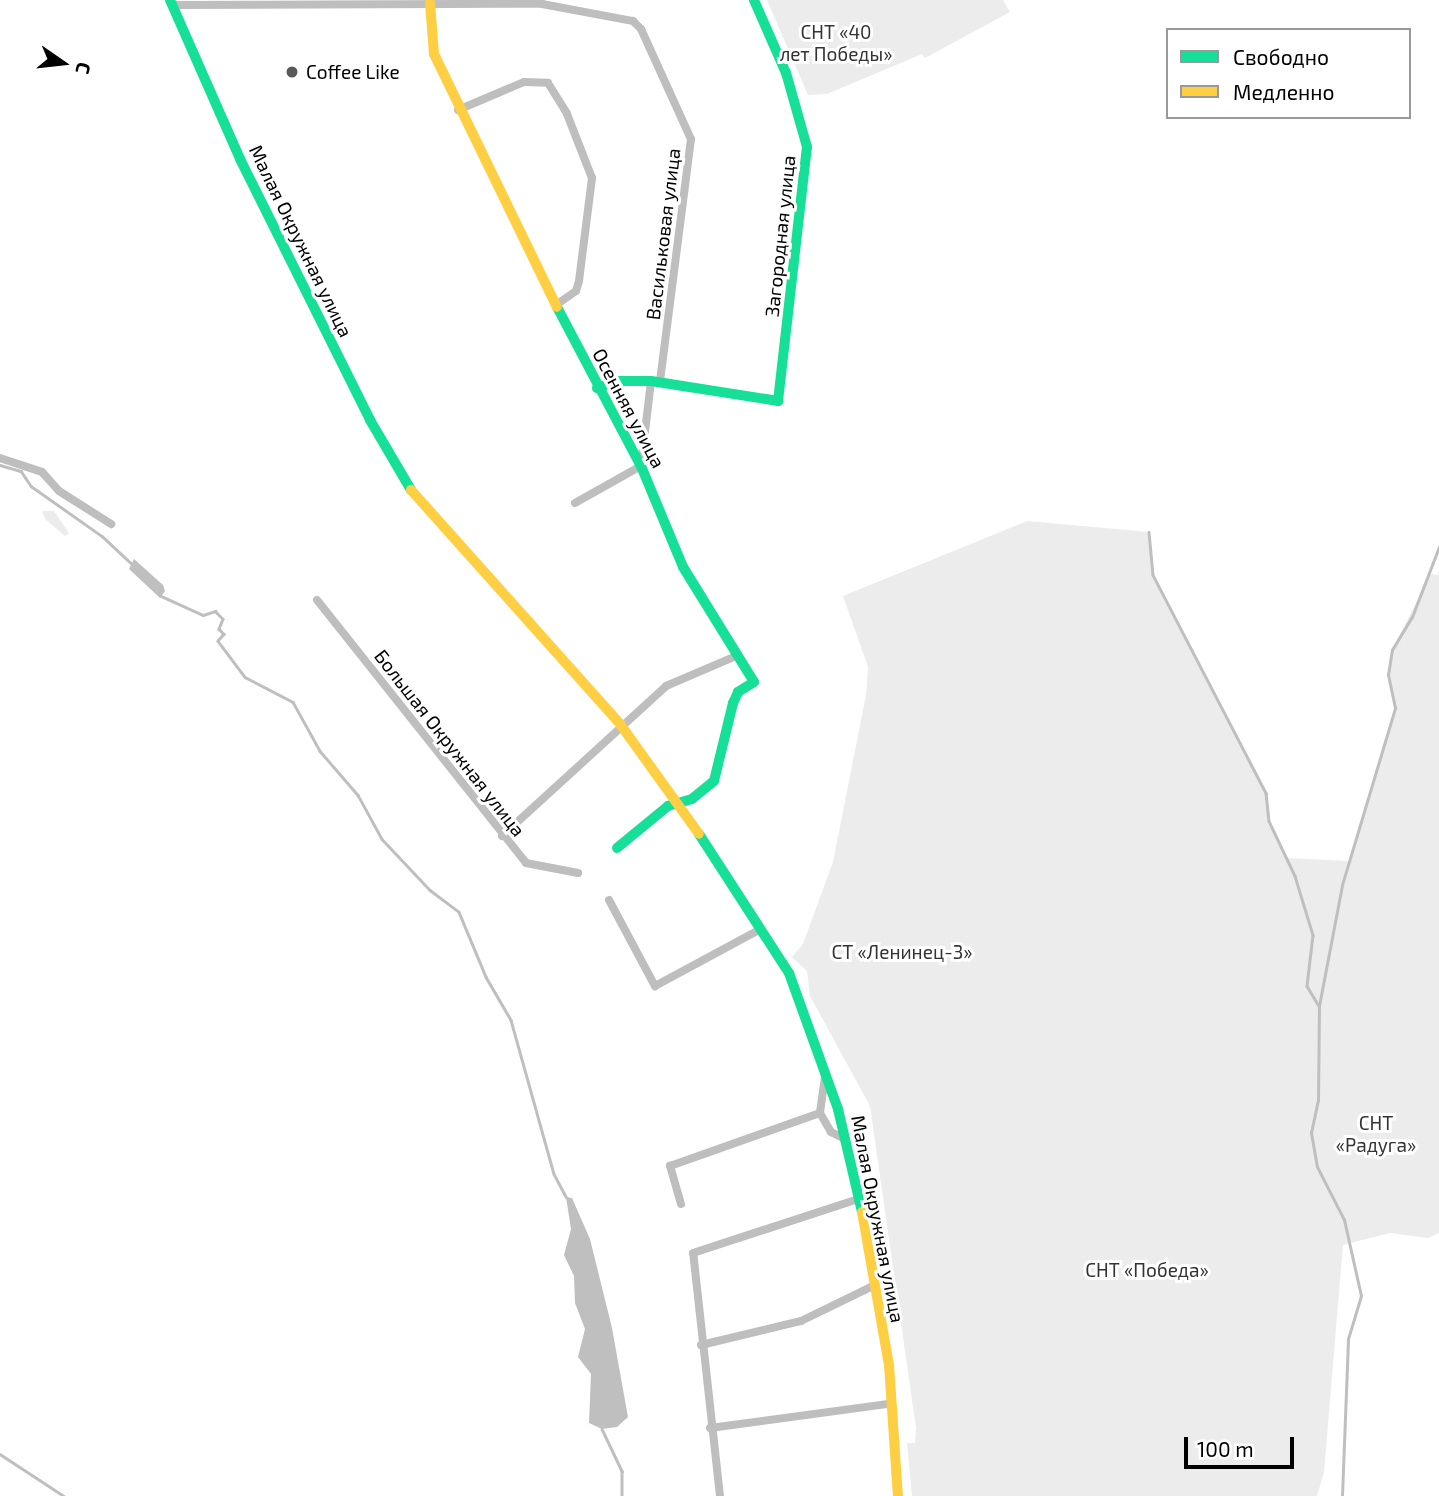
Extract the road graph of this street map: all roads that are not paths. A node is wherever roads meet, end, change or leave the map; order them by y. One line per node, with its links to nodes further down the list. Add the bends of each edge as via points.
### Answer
1 (754, 0): 6 (street, Загородная улица, via 790,85 807,146 778,401)
2 (171, 2): 3 (street, Васильковая улица); 14 (street, Малая Окружная улица, via 240,159 370,420 412,492)
3 (430, 4): 4 (street, Осенняя улица, via 434,54); 6 (street, Васильковая улица, via 568,6 633,22 641,29 691,139)
4 (458, 110): 5 (street, Осенняя улица); 5 (street, via 524,82 548,83 567,114 592,178 579,281 576,291)
5 (556, 305): 7 (street, Осенняя улица)
6 (655, 381): 7 (street, via 617,381); 9 (street, Васильковая улица)
7 (597, 388): 9 (street, Осенняя улица)
8 (0, 458): 11 (street, via 31,466 59,491)
9 (642, 466): 10 (street); 13 (street, Осенняя улица, via 683,566)
10 (575, 503)
11 (111, 524)
12 (317, 600): 16 (street, Большая Окружная улица)
13 (736, 656): 14 (street, via 666,686); 15 (street, Осенняя улица, via 754,682 738,692 733,703 714,781 692,799)
14 (620, 724): 15 (street, Малая Окружная улица); 16 (street)
15 (679, 803): 17 (street); 20 (street, Малая Окружная улица)
16 (502, 836): 18 (street, Большая Окружная улица, via 526,863)
17 (617, 848)
18 (578, 873)
19 (609, 900): 20 (street, via 654,986)
20 (759, 930): 21 (street, Малая Окружная улица, via 789,973)
21 (825, 1077): 22 (street); 23 (street, Малая Окружная улица)
22 (820, 1113): 23 (street, via 831,1132); 25 (street, via 670,1166)
23 (845, 1139): 24 (street, Малая Окружная улица)
24 (858, 1199): 26 (street, Малая Окружная улица); 27 (street, via 693,1252)
25 (681, 1204)
26 (875, 1285): 27 (street, via 801,1321); 28 (street, Малая Окружная улица, via 888,1365)
27 (701, 1345): 29 (street)
28 (888, 1404): 29 (street); 31 (street, Малая Окружная улица)
29 (710, 1428): 30 (street)
30 (720, 1496)
31 (898, 1496)

